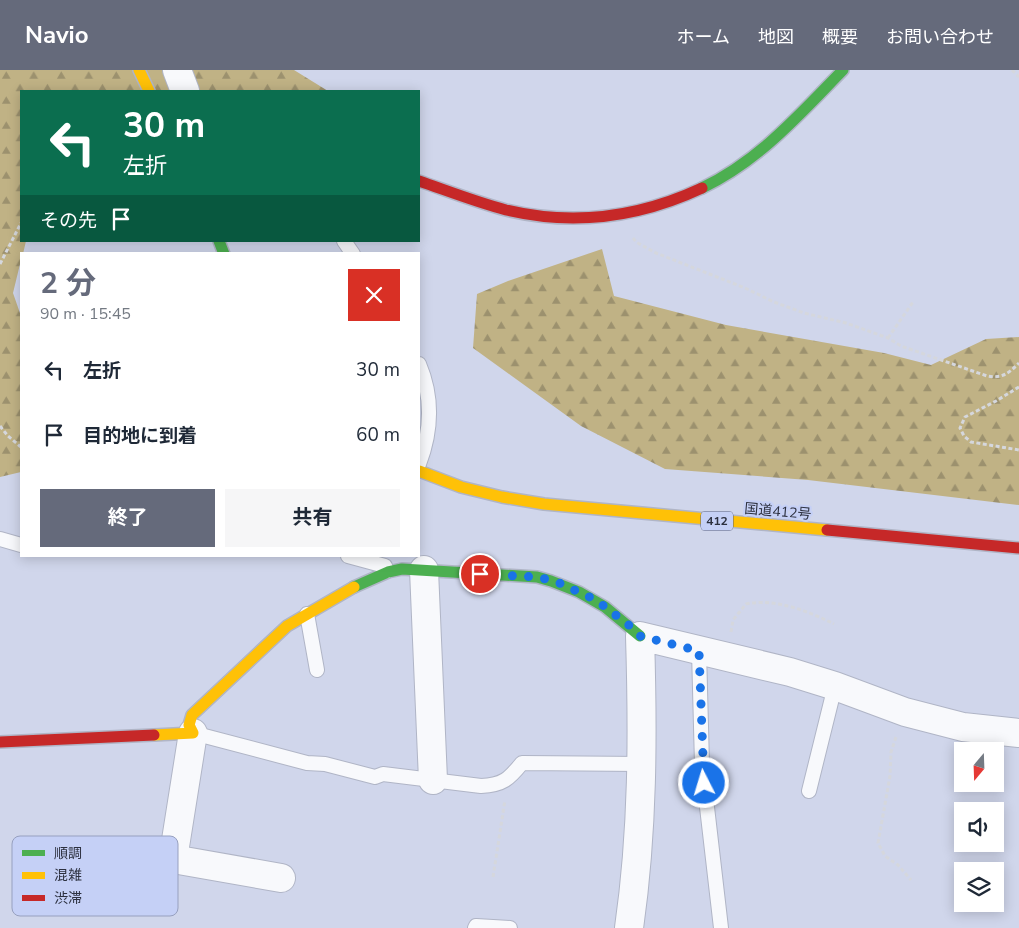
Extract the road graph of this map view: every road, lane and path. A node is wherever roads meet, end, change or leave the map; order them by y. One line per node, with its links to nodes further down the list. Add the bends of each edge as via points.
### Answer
1 (139, 70): 6 (main road)
2 (177, 70): 7 (street)
3 (842, 70): 9 (main road, via 746,163 689,193)
4 (1012, 70): 5 (path)
5 (1019, 77)
6 (149, 90)
7 (185, 90)
8 (420, 181): 9 (main road, via 516,212 577,217)
9 (622, 214): 13 (path, via 627,233 656,253 804,313)
10 (20, 225): 11 (path)
11 (0, 264)
12 (913, 302): 13 (path)
13 (888, 338): 14 (path, via 901,346 995,378 1008,375)
14 (1019, 363)
15 (420, 367): 20 (lane, via 431,416)
16 (1019, 386): 19 (path, via 965,417 960,428 971,442)
17 (0, 426): 18 (path)
18 (20, 445)
19 (1019, 450)
20 (420, 461)
21 (420, 471): 24 (main road, 国道412号 / 412, via 461,487 544,504)
22 (0, 539): 23 (lane)
23 (20, 544)
24 (1019, 548)
25 (352, 557): 27 (lane, via 385,566)
26 (424, 570): 27 (main road); 30 (main road, via 555,581 596,600); 39 (street)
27 (388, 572): 28 (main road)
28 (307, 614): 32 (lane); 36 (main road, via 287,626 192,715 189,725)
29 (834, 624): 31 (path, via 811,612 760,601 746,604)
30 (640, 636): 31 (street); 38 (street)
31 (712, 654): 33 (street); 50 (lane, via 702,764)
32 (317, 670)
33 (834, 686): 34 (street); 41 (lane)
34 (905, 712): 35 (street, via 963,726); 46 (path, via 891,752 878,843 885,856)
35 (1019, 733)
36 (193, 734): 37 (main road); 39 (lane, via 375,777 383,774); 42 (street)
37 (0, 742)
38 (642, 764): 40 (lane, via 522,763); 49 (street, via 640,828)
39 (432, 780): 40 (lane, via 481,786 493,786)
40 (508, 780): 44 (path)
41 (809, 791)
42 (177, 836)
43 (178, 860): 45 (street)
44 (494, 876)
45 (281, 878)
46 (912, 880)
47 (476, 928): 48 (lane)
48 (510, 928)
49 (629, 928)
50 (721, 928)

